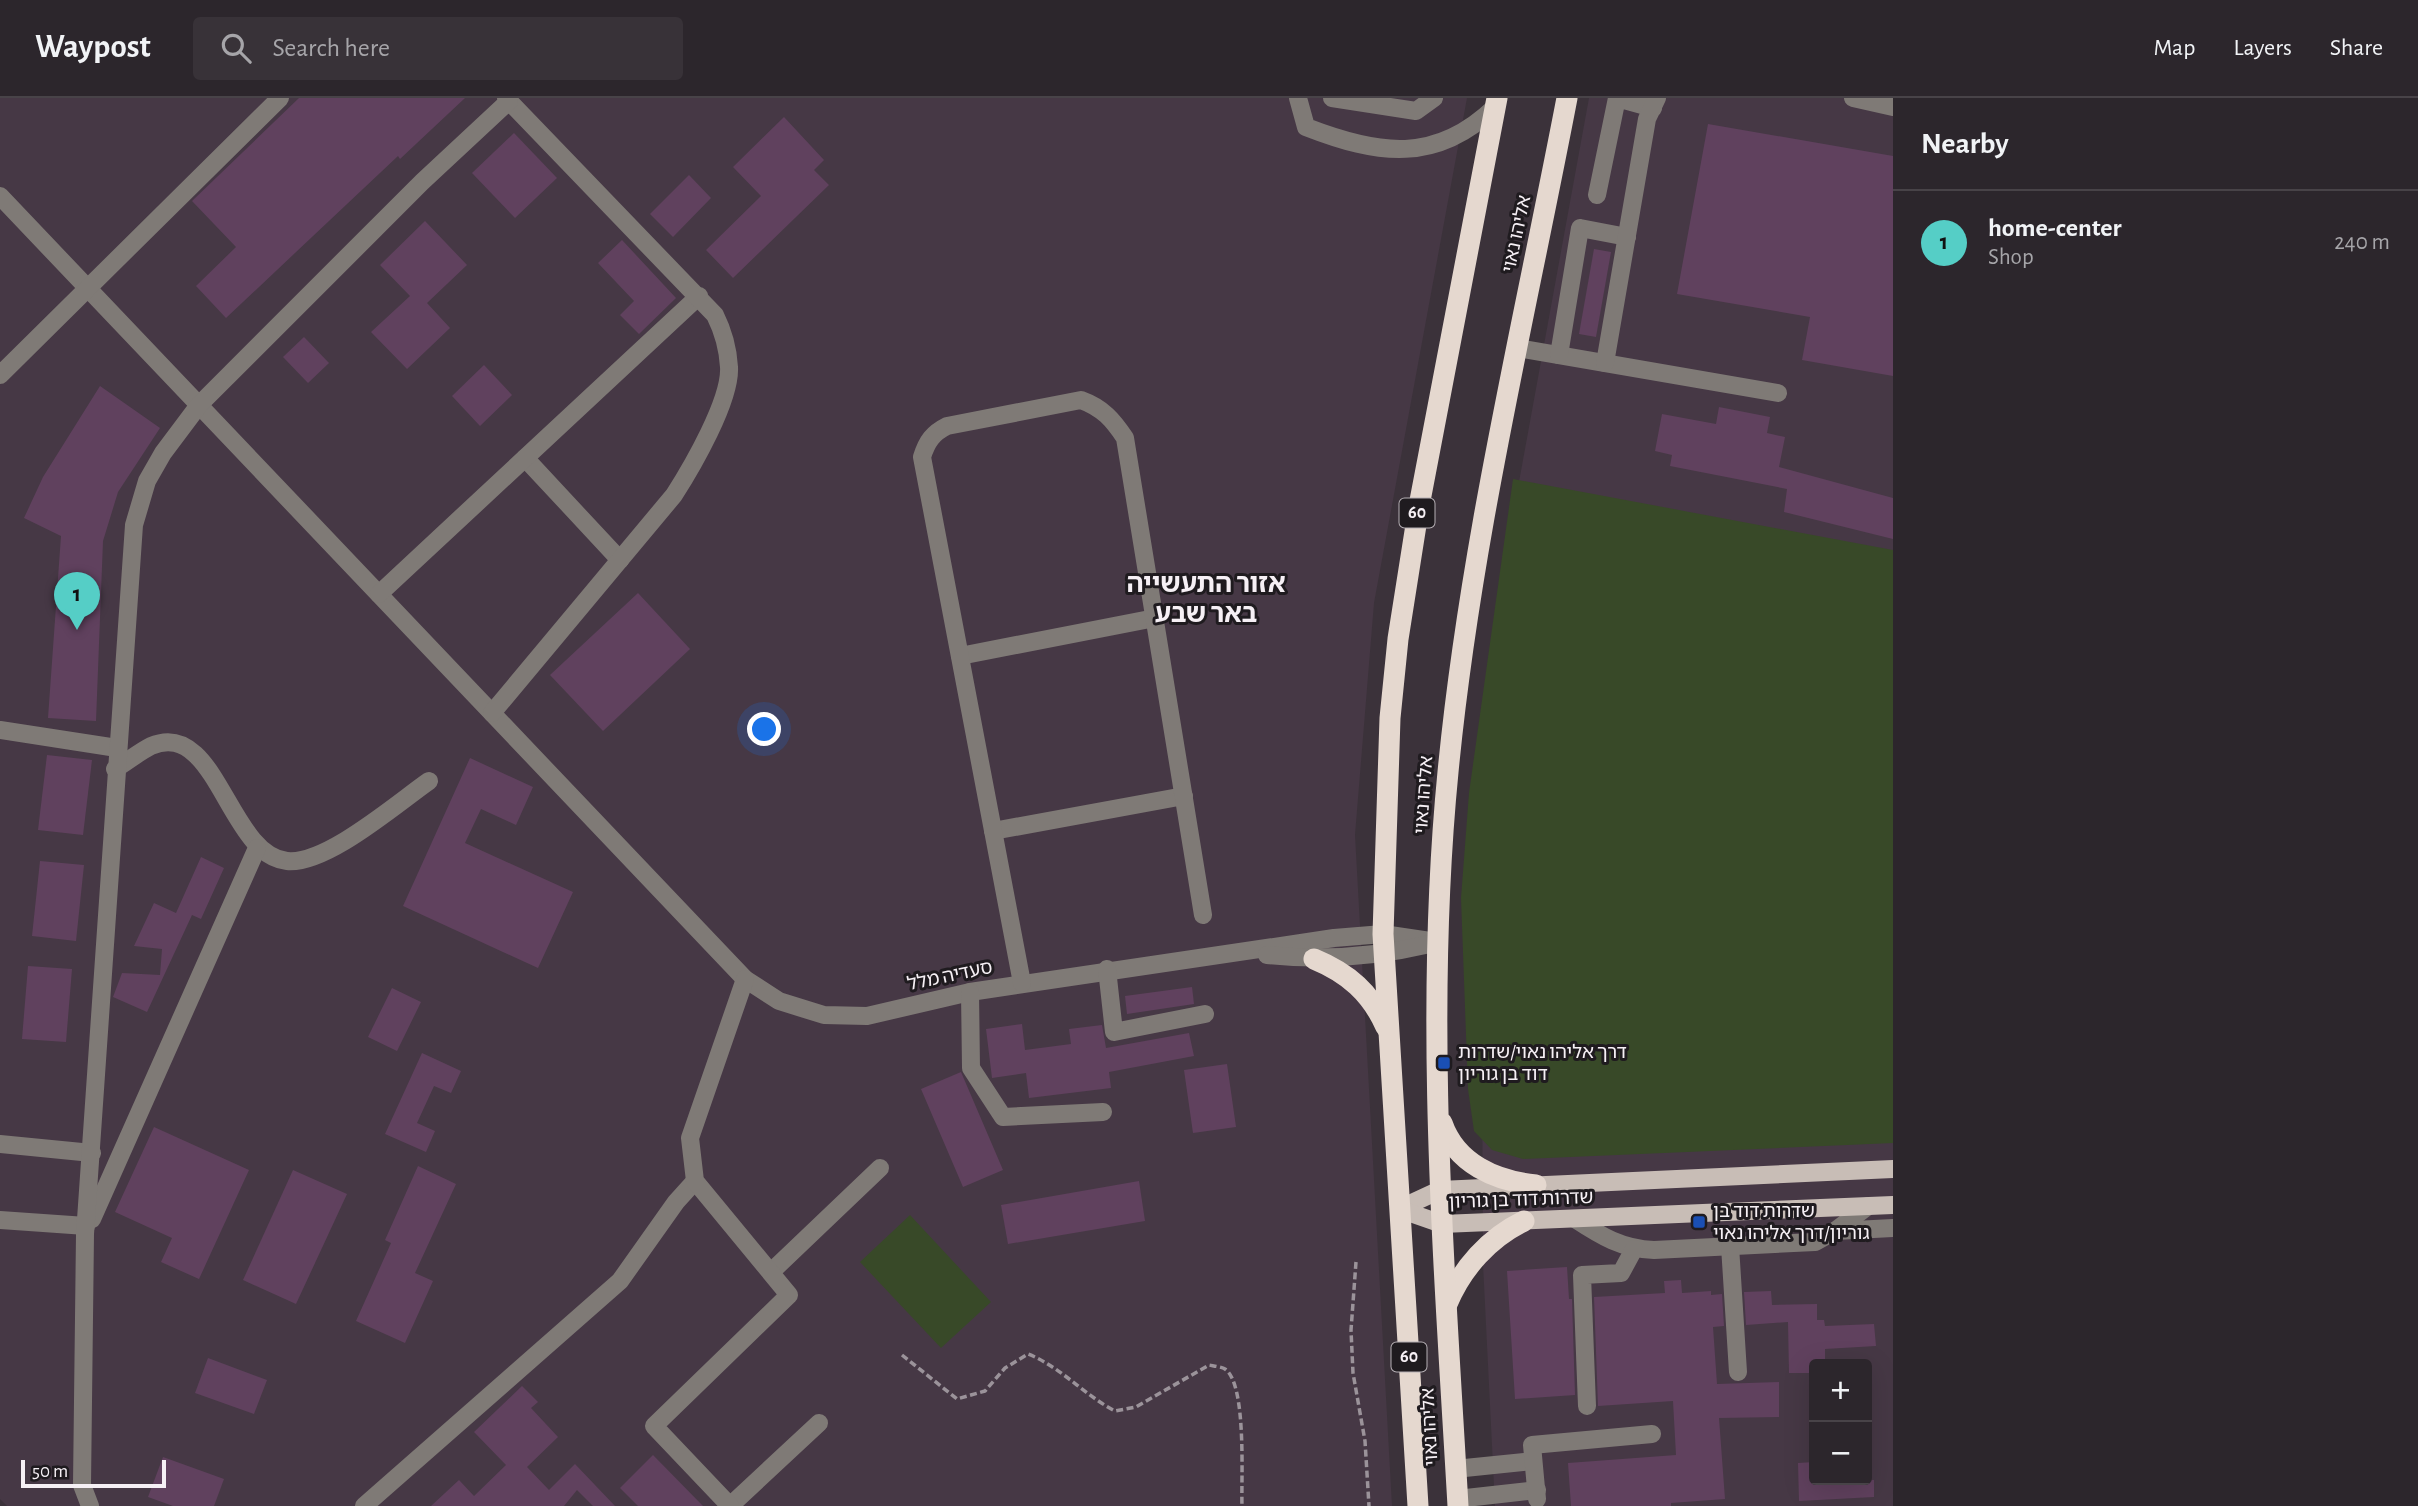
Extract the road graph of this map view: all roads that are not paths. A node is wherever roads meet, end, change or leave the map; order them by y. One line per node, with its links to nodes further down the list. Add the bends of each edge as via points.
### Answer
1 (280, 98): 14 (street)
2 (1298, 98): 8 (street, via 1306,127 1339,140 1404,150 1439,146 1481,121)
3 (1332, 98): 4 (street, via 1416,111)
4 (1434, 98)
5 (1567, 98): 16 (highway, אליהו נאוי / 60)
6 (1853, 98): 10 (street)
7 (508, 99): 15 (street); 21 (street)
8 (1496, 103): 36 (highway, אליהו נאוי / 60, via 1398,639)
9 (1655, 103): 11 (street, via 1617,98); 13 (street, via 1647,119)
10 (1891, 104)
11 (1597, 195)
12 (0, 196): 14 (street, סעדיה מלל)
13 (1627, 237): 17 (street, via 1580,228); 18 (street)
14 (88, 288): 19 (street); 21 (street, סעדיה מלל)
15 (699, 296): 22 (street); 23 (street, via 722,329 730,369 720,404 697,460)
16 (1517, 348): 17 (street); 37 (highway, אליהו נאוי / 60, via 1463,638)
17 (1559, 355): 18 (street)
18 (1605, 363): 20 (street)
19 (0, 375)
20 (1778, 393)
21 (199, 405): 24 (street, סעדיה מלל); 29 (street, via 147,481 134,525)
22 (525, 458): 23 (street); 24 (street)
23 (620, 560): 27 (street)
24 (379, 594): 27 (street, סעדיה מלל)
25 (1154, 618): 26 (street); 26 (street, via 1125,439 1111,418 1081,400 961,423 936,432 926,442 922,457); 32 (street)
26 (960, 656): 33 (street)
27 (492, 713): 42 (street, סעדיה מלל)
28 (0, 730): 29 (street)
29 (117, 748): 30 (street)
30 (115, 769): 34 (street, via 153,746 177,743 188,749 198,755); 50 (street)
31 (429, 781): 34 (street, via 328,852 286,861)
32 (1184, 796): 33 (street); 35 (street)
33 (993, 831): 43 (street)
34 (257, 848): 64 (street)
35 (1203, 915)
36 (1383, 934): 37 (street, סעדיה מלל); 38 (street, סעדיה מלל); 39 (highway, אליהו נאוי / 60)
37 (1437, 942): 39 (street, סעדיה מלל); 48 (highway, אליהו נאוי / 60)
38 (1242, 952): 40 (street, סעדיה מלל); 41 (street, סעדיה מלל)
39 (1384, 955): 40 (street, סעדיה מלל); 46 (highway, אליהו נאוי / 60)
40 (1314, 959): 46 (highway, via 1357,983)
41 (1107, 969): 43 (street, סעדיה מלל); 45 (street, via 1114,1031)
42 (745, 979): 44 (street, סעדיה מלל, via 779,1001 824,1015 867,1016); 53 (street, via 690,1138)
43 (1022, 983): 44 (street, סעדיה מלל)
44 (970, 992): 47 (street, via 971,1068 1003,1117)
45 (1206, 1014)
46 (1391, 1038): 58 (highway, אליהו נאוי / 60)
47 (1104, 1112)
48 (1440, 1116): 54 (highway, via 1452,1145 1475,1166 1508,1181); 55 (highway, אליהו נאוי / 60)
49 (0, 1144): 50 (street)
50 (92, 1153): 64 (street)
51 (880, 1168): 68 (street)
52 (1893, 1169): 54 (main road, שדרות דוד בן גוריון)
53 (695, 1181): 68 (street); 79 (street, via 620,1281)
54 (1536, 1185): 55 (main road, שדרות דוד בן גוריון)
55 (1440, 1190): 58 (main road, שדרות דוד בן גוריון); 62 (highway, אליהו נאוי / 60)
56 (1893, 1205): 57 (main road, שדרות דוד בן גוריון)
57 (1868, 1206): 59 (main road, שדרות דוד בן גוריון); 65 (street)
58 (1399, 1209): 62 (main road, שדרות דוד בן גוריון); 80 (highway, אליהו נאוי / 60)
59 (1575, 1219): 61 (main road, שדרות דוד בן גוריון); 67 (street)
60 (0, 1220): 64 (street)
61 (1524, 1221): 62 (main road, שדרות דוד בן גוריון); 69 (highway, via 1481,1251)
62 (1442, 1224): 69 (highway, אליהו נאוי / 60)
63 (1893, 1228): 65 (street)
64 (85, 1230): 78 (street, via 82,1485)
65 (1835, 1231): 66 (street, via 1815,1242)
66 (1730, 1246): 67 (street); 70 (street)
67 (1633, 1249): 71 (street, via 1621,1273 1582,1275)
68 (771, 1272): 77 (street, via 789,1295 654,1426)
69 (1447, 1306): 75 (highway, אליהו נאוי / 60)
70 (1738, 1372)
71 (1587, 1406)
72 (819, 1423): 77 (street)
73 (1652, 1434): 74 (street, via 1532,1445)
74 (1534, 1461): 75 (street); 76 (street, via 1537,1495)
75 (1455, 1469): 76 (highway, אליהו נאוי / 60)
76 (1457, 1503)
77 (731, 1505)
78 (90, 1506)
79 (365, 1506)
80 (1418, 1506)

